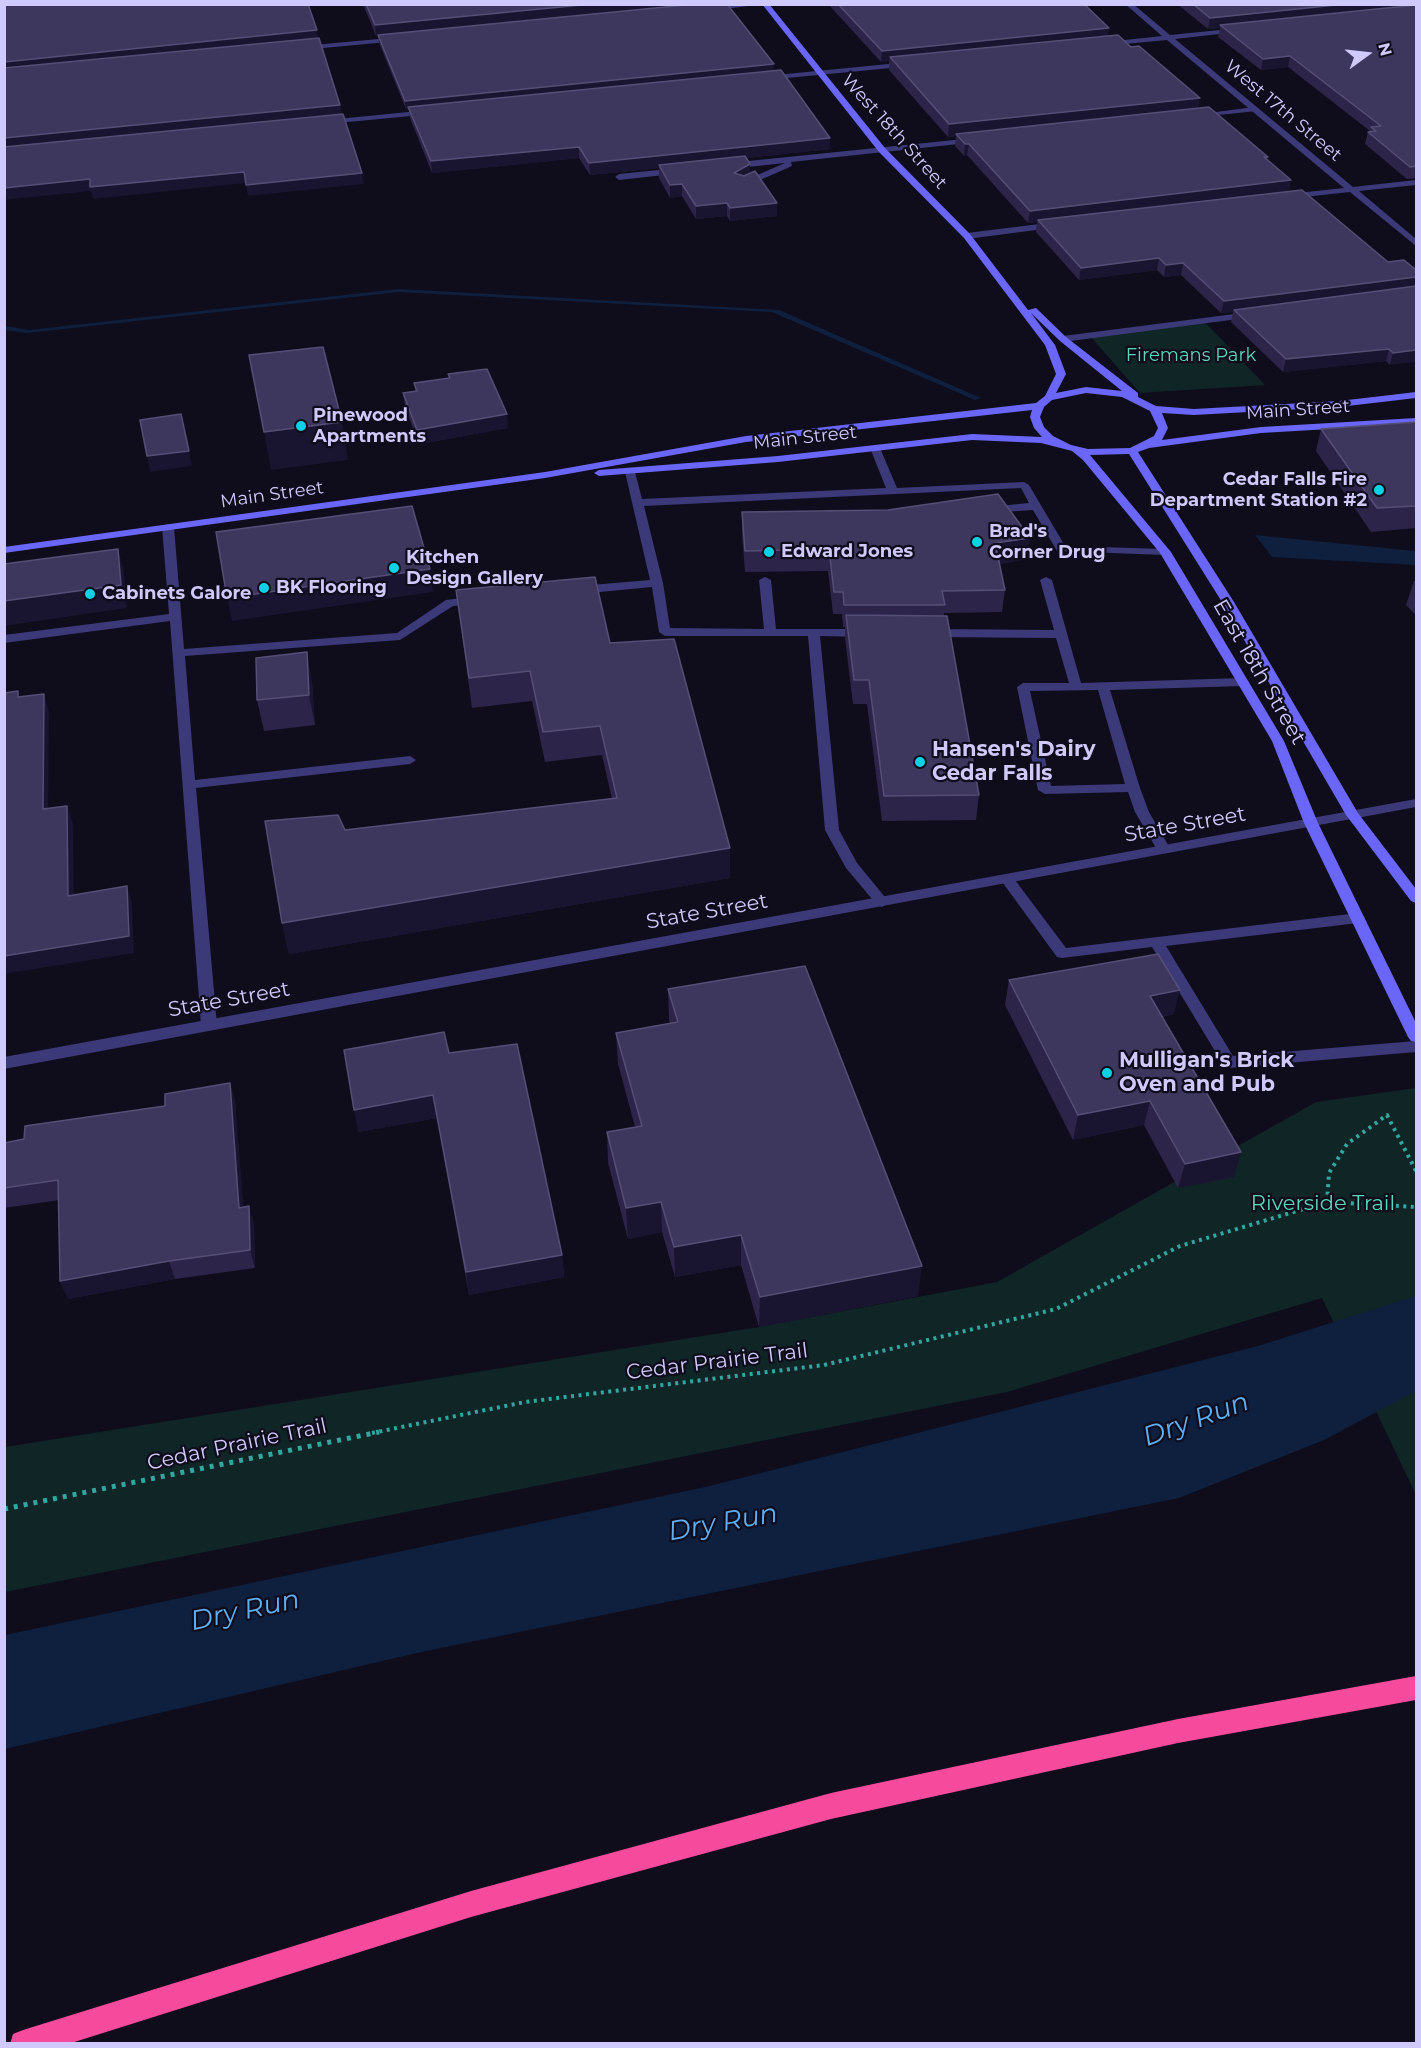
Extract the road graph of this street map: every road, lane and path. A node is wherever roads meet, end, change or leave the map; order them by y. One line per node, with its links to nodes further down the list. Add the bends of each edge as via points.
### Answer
1 (764, 4): 3 (street); 10 (main road, West 18th Street)
2 (1128, 4): 6 (street, West 17th Street)
3 (698, 10)
4 (1251, 29): 6 (street)
5 (413, 38): 8 (street)
6 (1168, 38): 7 (street); 12 (street, West 17th Street)
7 (1098, 44)
8 (287, 49)
9 (925, 62): 10 (street)
10 (820, 73): 11 (street); 17 (main road, West 18th Street)
11 (760, 79)
12 (1254, 109): 14 (street); 24 (street, West 17th Street)
13 (441, 111): 15 (street)
14 (1183, 117)
15 (311, 124)
16 (981, 139): 17 (street)
17 (882, 150): 18 (street); 27 (main road, West 18th Street)
18 (802, 158): 19 (street); 23 (street)
19 (722, 166)
20 (688, 170): 21 (street)
21 (619, 177)
22 (1416, 182): 24 (street)
23 (740, 185)
24 (1352, 190): 25 (street); 28 (street, West 17th Street)
25 (1275, 199)
26 (1068, 224): 27 (street)
27 (967, 236): 29 (main road, West 18th Street)
28 (1416, 243)
29 (1001, 278): 31 (main road, West 18th Street); 33 (main road, West 18th Street, via 1050,345 1061,374)
30 (1263, 313): 31 (street)
31 (1063, 339): 34 (main road, West 18th Street)
32 (1416, 395): 36 (main road, Main Street, via 1339,404 1194,412)
33 (1049, 398): 34 (main road, via 1105,390); 35 (main road)
34 (1141, 401): 36 (main road)
35 (1039, 406): 39 (main road, via 1035,417 1039,428 1049,438); 43 (main road, Main Street, via 746,439)
36 (1154, 409): 38 (main road, via 1162,428 1158,438)
37 (1416, 421): 38 (main road, Main Street, via 1261,430)
38 (1148, 445): 41 (main road, Main Street)
39 (1071, 447): 40 (main road, Main Street, via 1042,440 972,437); 41 (main road, Main Street, via 1111,453); 52 (main road, East 18th Street, via 1086,458)
40 (875, 448): 42 (main road, Main Street); 45 (street)
41 (1132, 451): 73 (main road, East 18th Street, via 1234,612)
42 (630, 472): 43 (main road, Main Street); 47 (street)
43 (545, 475): 50 (main road, Main Street)
44 (914, 490): 45 (street); 46 (street); 48 (street, via 1024,485)
45 (893, 491): 47 (street)
46 (925, 502)
47 (637, 503): 55 (street)
48 (1035, 506): 49 (street); 52 (street, via 1061,549)
49 (981, 511)
50 (168, 527): 51 (main road, Main Street); 58 (street)
51 (4, 550)
52 (1165, 552): 66 (main road, East 18th Street)
53 (765, 580): 59 (street)
54 (1046, 580): 63 (street)
55 (657, 583): 56 (street); 59 (street, via 665,632)
56 (565, 592)
57 (496, 598): 65 (street, via 450,603 400,636)
58 (176, 617): 64 (street); 65 (street)
59 (770, 632): 60 (street)
60 (814, 633): 61 (street); 78 (street, via 832,830 851,865)
61 (873, 633)
62 (920, 633): 63 (street)
63 (1061, 634): 67 (street)
64 (4, 639)
65 (179, 653): 70 (street)
66 (1243, 682): 68 (street); 74 (main road, East 18th Street, via 1278,741)
67 (1076, 687): 68 (street); 71 (street, via 1023,687 1045,790)
68 (1103, 687): 71 (street)
69 (410, 760): 70 (street)
70 (189, 785): 81 (street)
71 (1132, 788): 75 (street)
72 (1416, 803): 73 (street, State Street)
73 (1353, 815): 74 (street, State Street); 77 (main road, East 18th Street)
74 (1311, 823): 75 (street, State Street); 79 (main road, East 18th Street)
75 (1164, 850): 76 (street, State Street)
76 (1007, 879): 78 (street, State Street); 80 (street, via 1062,953)
77 (1416, 898)
78 (882, 902): 81 (street, State Street)
79 (1358, 918): 80 (street); 82 (main road, East 18th Street)
80 (1157, 944): 83 (street, via 1229,1062)
81 (209, 1025): 84 (street, State Street)
82 (1416, 1037)
83 (1416, 1047)
84 (4, 1063)
85 (1416, 1172): 86 (path, via 1387,1115 1347,1144 1329,1173)
86 (1326, 1202): 87 (path, Cedar Prairie Trail); 88 (path, Cedar Prairie Trail, via 1180,1246 1056,1309 824,1365 525,1402)
87 (1416, 1207)
88 (4, 1509)
89 (1416, 1688): 90 (highway, via 1178,1731 831,1806 471,1904)
90 (23, 2043)

